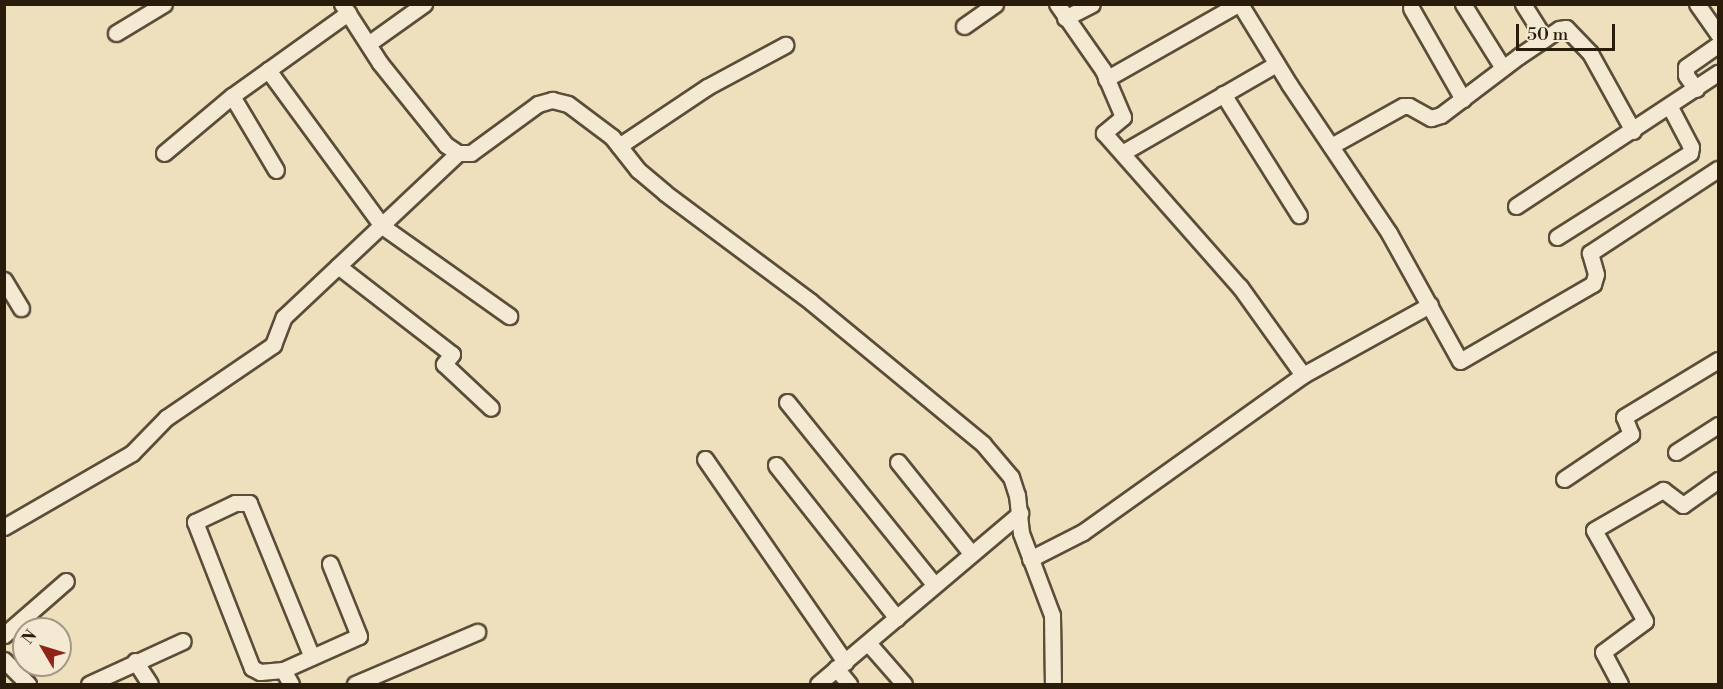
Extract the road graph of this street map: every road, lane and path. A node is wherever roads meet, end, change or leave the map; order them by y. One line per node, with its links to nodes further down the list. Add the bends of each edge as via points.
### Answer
1 (164, 4): 14 (street)
2 (424, 4): 17 (street)
3 (995, 4): 13 (street)
4 (1057, 4): 12 (street)
5 (1092, 4): 12 (street)
6 (1239, 4): 20 (street); 24 (street)
7 (1463, 4): 21 (street)
8 (1523, 4): 16 (street)
9 (1697, 4): 15 (street)
10 (1411, 8): 28 (street)
11 (345, 9): 17 (street); 22 (street)
12 (1065, 18): 24 (street)
13 (964, 26)
14 (116, 33)
15 (1719, 34)
16 (1545, 39): 21 (street); 30 (street, via 1559,29 1574,33 1590,53)
17 (368, 44): 34 (street, via 426,122)
18 (784, 45): 31 (street, via 707,87)
19 (1719, 45): 25 (street, via 1686,67 1686,75)
20 (1276, 64): 26 (street); 32 (street)
21 (1503, 68): 28 (street)
22 (268, 70): 27 (street); 40 (street)
23 (1719, 74): 25 (street)
24 (1106, 79): 35 (street, via 1123,117 1104,133)
25 (1696, 89): 29 (street)
26 (1223, 94): 35 (street); 39 (street)
27 (232, 96): 33 (street); 37 (street)
28 (1463, 99): 32 (street, via 1431,118 1403,106)
29 (1670, 107): 30 (street); 41 (street, via 1691,147 1690,153)
30 (1634, 131): 38 (street)
31 (619, 146): 34 (street, via 568,104 552,100 538,105 471,153); 58 (street, via 638,170 666,193 811,302 983,444 1011,477)
32 (1331, 146): 44 (street, via 1389,233)
33 (164, 153)
34 (458, 153): 40 (street)
35 (1122, 153): 48 (street, via 1240,287)
36 (1719, 169): 44 (street, via 1592,251 1589,257 1596,278 1593,284 1464,361 1458,359)
37 (276, 170)
38 (1516, 206)
39 (1299, 215)
40 (382, 225): 42 (street); 46 (street)
41 (1557, 237)
42 (338, 266): 50 (street, via 452,354 444,364); 59 (street, via 284,318 273,345 160,422 132,453)
43 (4, 280): 45 (street)
44 (1430, 305): 48 (street)
45 (21, 308)
46 (509, 316)
47 (1719, 360): 56 (street, via 1624,417 1631,434)
48 (1303, 375): 61 (street, via 1083,532)
49 (787, 402): 64 (street)
50 (491, 408)
51 (1719, 425): 52 (street)
52 (1676, 452)
53 (705, 459): 73 (street)
54 (898, 462): 60 (street)
55 (776, 465): 65 (street)
56 (1564, 479)
57 (1719, 480): 84 (street, via 1683,505 1663,490 1594,530 1645,621 1603,652)
58 (1020, 513): 60 (street); 61 (street, via 1021,533)
59 (4, 528)
60 (971, 553): 64 (street)
61 (1030, 559): 83 (street, via 1052,615)
62 (330, 564): 70 (street, via 360,633 356,639)
63 (66, 581): 67 (street)
64 (934, 584): 65 (street)
65 (897, 618): 69 (street)
66 (477, 632): 79 (street)
67 (4, 635)
68 (183, 641): 72 (street)
69 (869, 644): 73 (street); 82 (street)
70 (312, 657): 74 (street); 74 (street, via 249,504 236,503 195,522 252,668 260,672)
71 (4, 660): 75 (street)
72 (135, 661): 76 (street); 77 (street)
73 (841, 665): 80 (street); 81 (street)
74 (283, 669): 78 (street)
75 (28, 684)
76 (89, 684)
77 (150, 684)
78 (291, 684)
79 (355, 684)
80 (818, 684)
81 (849, 684)
82 (904, 684)
83 (1053, 684)
84 (1620, 684)

